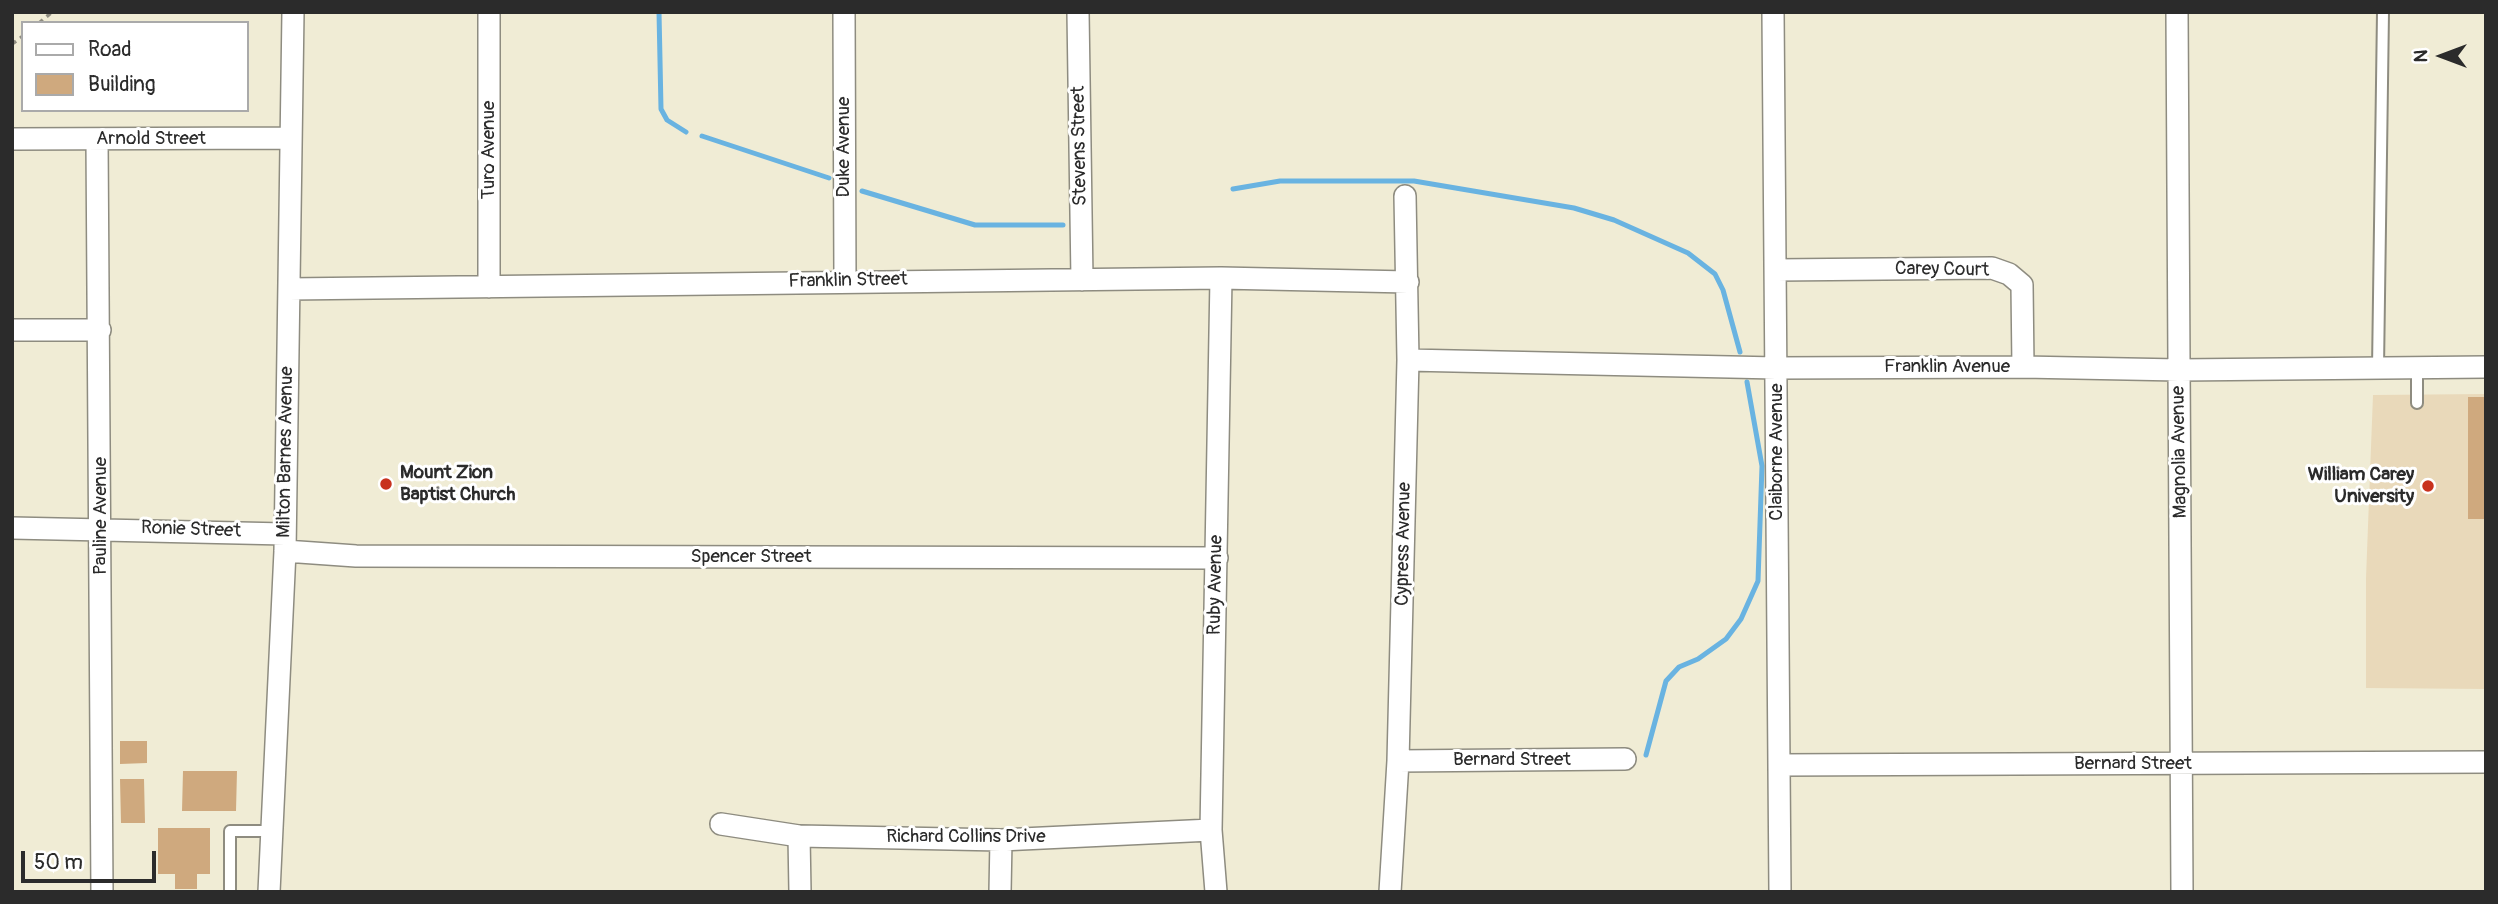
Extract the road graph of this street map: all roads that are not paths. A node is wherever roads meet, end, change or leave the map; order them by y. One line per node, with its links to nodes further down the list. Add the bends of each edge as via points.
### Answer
1 (293, 12): 8 (street, Milton Barnes Avenue)
2 (489, 12): 17 (street, Turo Avenue)
3 (844, 12): 15 (street, Duke Avenue)
4 (1078, 12): 14 (street, Stevens Street)
5 (1773, 12): 12 (street, Claiborne Avenue)
6 (2177, 12): 27 (street, Magnolia Avenue)
7 (2383, 12): 25 (lane)
8 (290, 138): 10 (street, Arnold Street); 18 (street, Milton Barnes Avenue)
9 (12, 139): 10 (street, Arnold Street)
10 (97, 140): 20 (street, Pauline Avenue)
11 (1405, 196): 16 (street, Cypress Avenue)
12 (1776, 271): 22 (street, Carey Court, via 1992,268 2009,274 2022,285); 24 (street, Claiborne Avenue)
13 (1221, 278): 14 (street, Franklin Street); 16 (street, Franklin Street); 32 (street, Ruby Avenue)
14 (1083, 279): 15 (street, Franklin Street)
15 (845, 281): 17 (street, Franklin Street)
16 (1408, 282): 21 (street, Cypress Avenue)
17 (489, 287): 18 (street, Franklin Street)
18 (289, 289): 31 (street, Milton Barnes Avenue)
19 (12, 330): 20 (street)
20 (100, 330): 29 (street, Pauline Avenue)
21 (1408, 360): 24 (street, Franklin Avenue); 34 (street, Cypress Avenue)
22 (2023, 367): 24 (street, Franklin Avenue); 27 (street, Franklin Avenue)
23 (2486, 367): 26 (street, Franklin Avenue)
24 (1776, 368): 37 (street, Claiborne Avenue)
25 (2378, 368): 26 (street, Franklin Avenue); 27 (street, Franklin Avenue)
26 (2417, 368): 28 (lane)
27 (2179, 370): 36 (street, Magnolia Avenue)
28 (2417, 403)
29 (101, 527): 30 (street, Ronie Street); 31 (street, Ronie Street); 43 (street, Pauline Avenue)
30 (12, 528)
31 (285, 543): 32 (street, Spencer Street, via 370,556); 40 (street, Milton Barnes Avenue)
32 (1217, 558): 39 (street, Ruby Avenue)
33 (1625, 759): 34 (street, Bernard Street)
34 (1398, 761): 49 (street, Cypress Avenue)
35 (2486, 762): 36 (street, Bernard Street)
36 (2183, 764): 37 (street, Bernard Street); 51 (street, Magnolia Avenue)
37 (1780, 765): 50 (street, Claiborne Avenue)
38 (721, 824): 41 (street, Richard Collins Drive)
39 (1211, 830): 42 (street, Richard Collins Drive); 48 (street, Ruby Avenue)
40 (272, 831): 44 (lane, via 230,831); 45 (street, Milton Barnes Avenue)
41 (799, 836): 42 (street, Richard Collins Drive); 46 (street)
42 (1001, 840): 47 (street)
43 (102, 892)
44 (230, 892)
45 (269, 892)
46 (800, 892)
47 (1000, 892)
48 (1216, 892)
49 (1390, 892)
50 (1780, 892)
51 (2182, 892)

